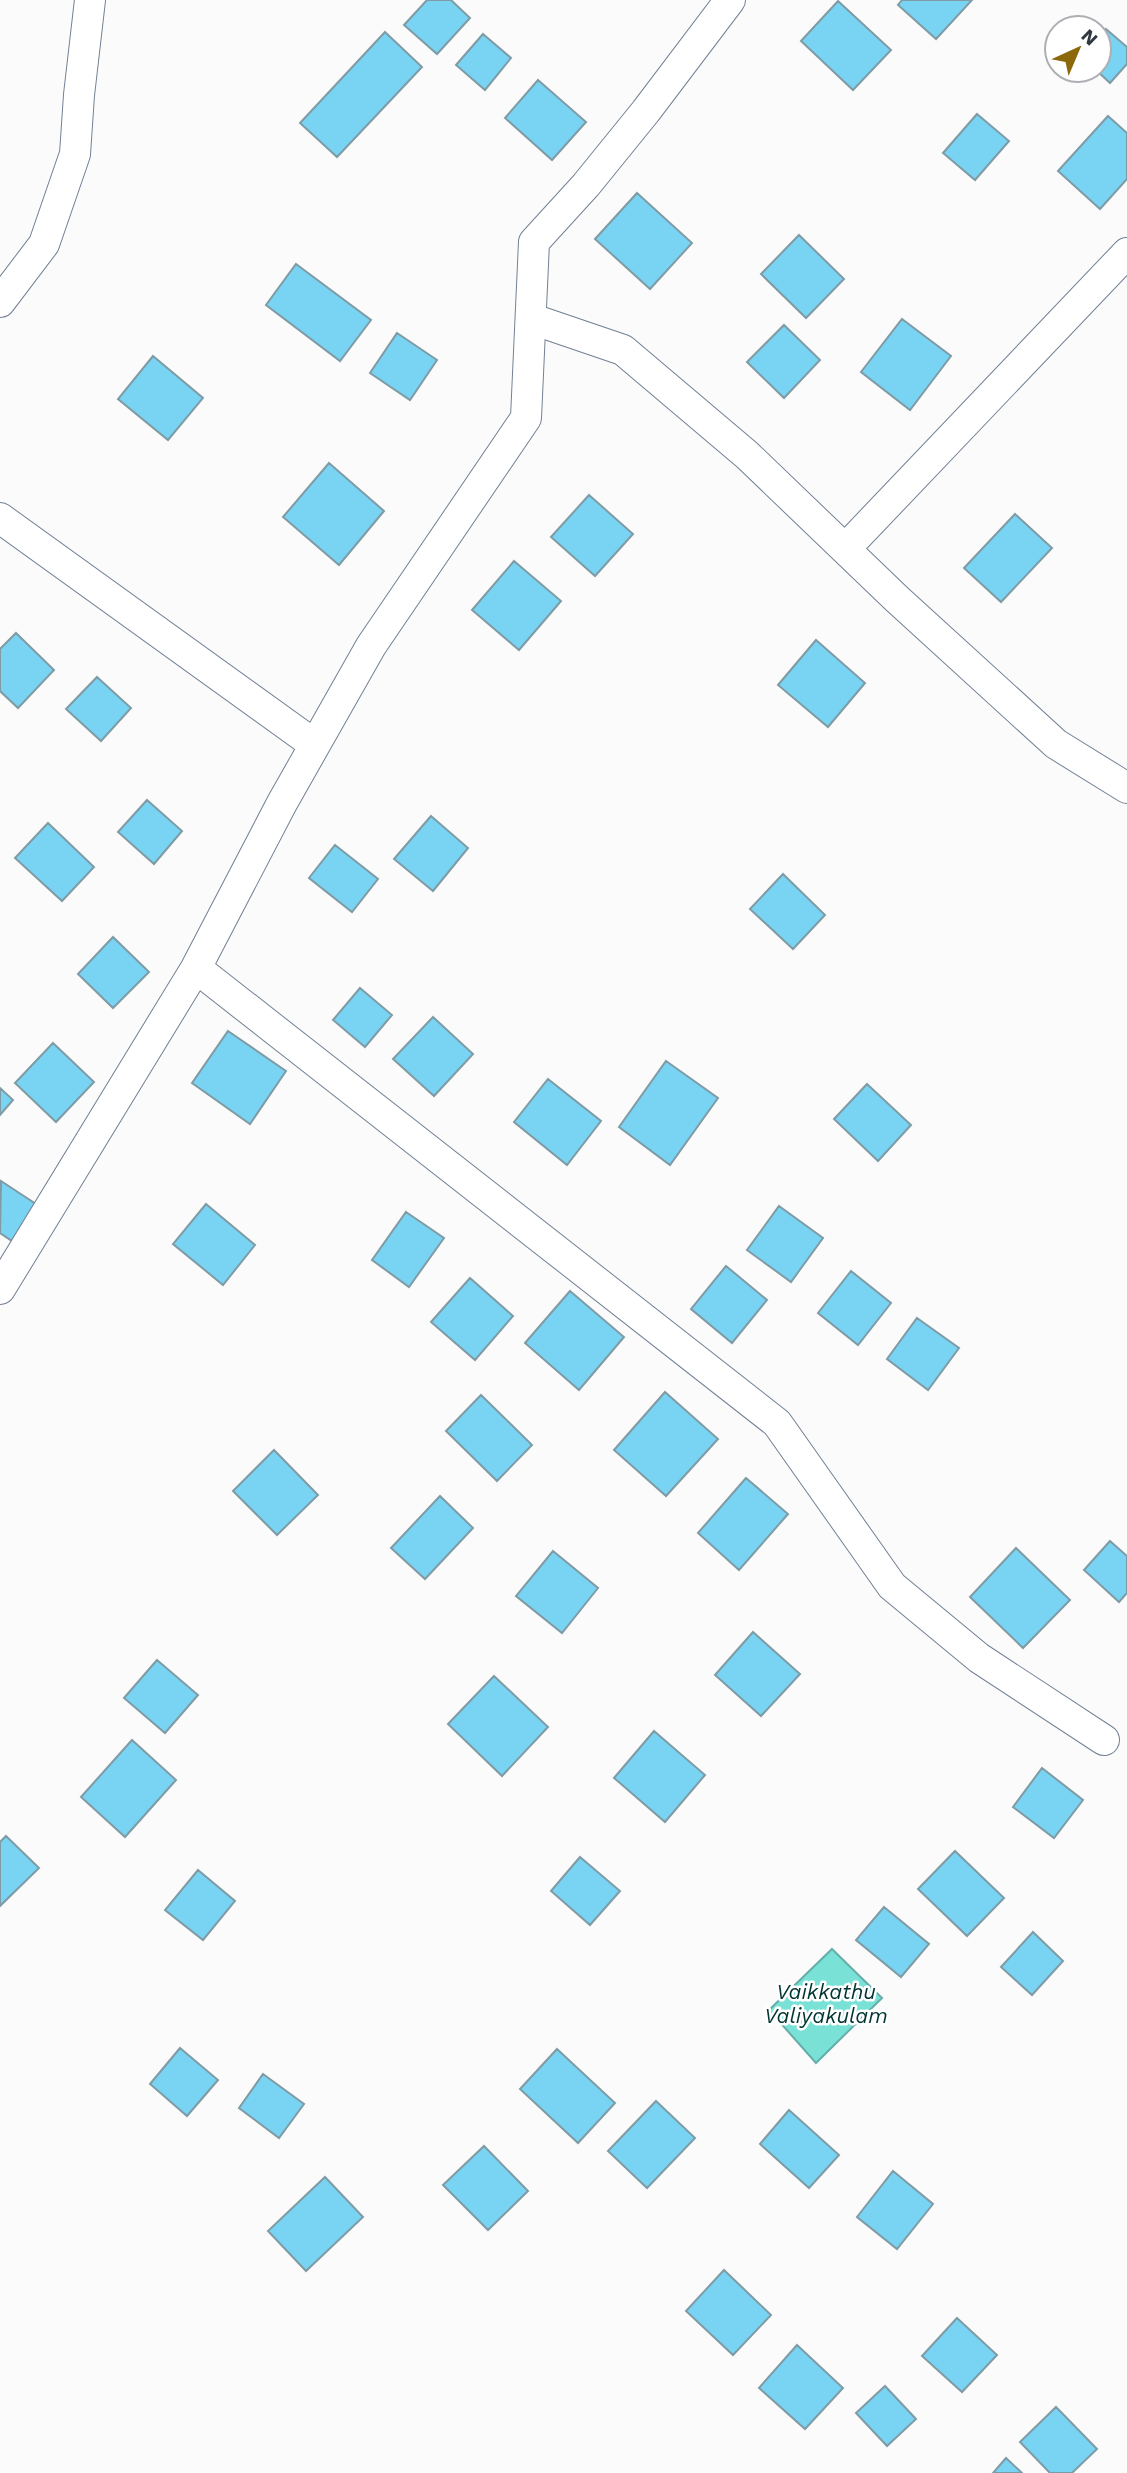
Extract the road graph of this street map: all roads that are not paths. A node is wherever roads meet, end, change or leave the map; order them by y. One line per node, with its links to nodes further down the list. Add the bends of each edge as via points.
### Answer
1 (90, 0): 4 (street, via 75,154 44,244)
2 (730, 0): 5 (street, via 646,111 534,242)
3 (1127, 253): 7 (street)
4 (0, 302)
5 (532, 319): 7 (street, via 624,350 747,454); 8 (street, via 526,418 371,646)
6 (0, 517): 8 (street)
7 (845, 548): 9 (street, via 1056,744)
8 (315, 745): 10 (street)
9 (1127, 788)
10 (196, 968): 11 (street); 12 (street, via 777,1423 892,1586 979,1658)
11 (0, 1289)
12 (1104, 1740)

